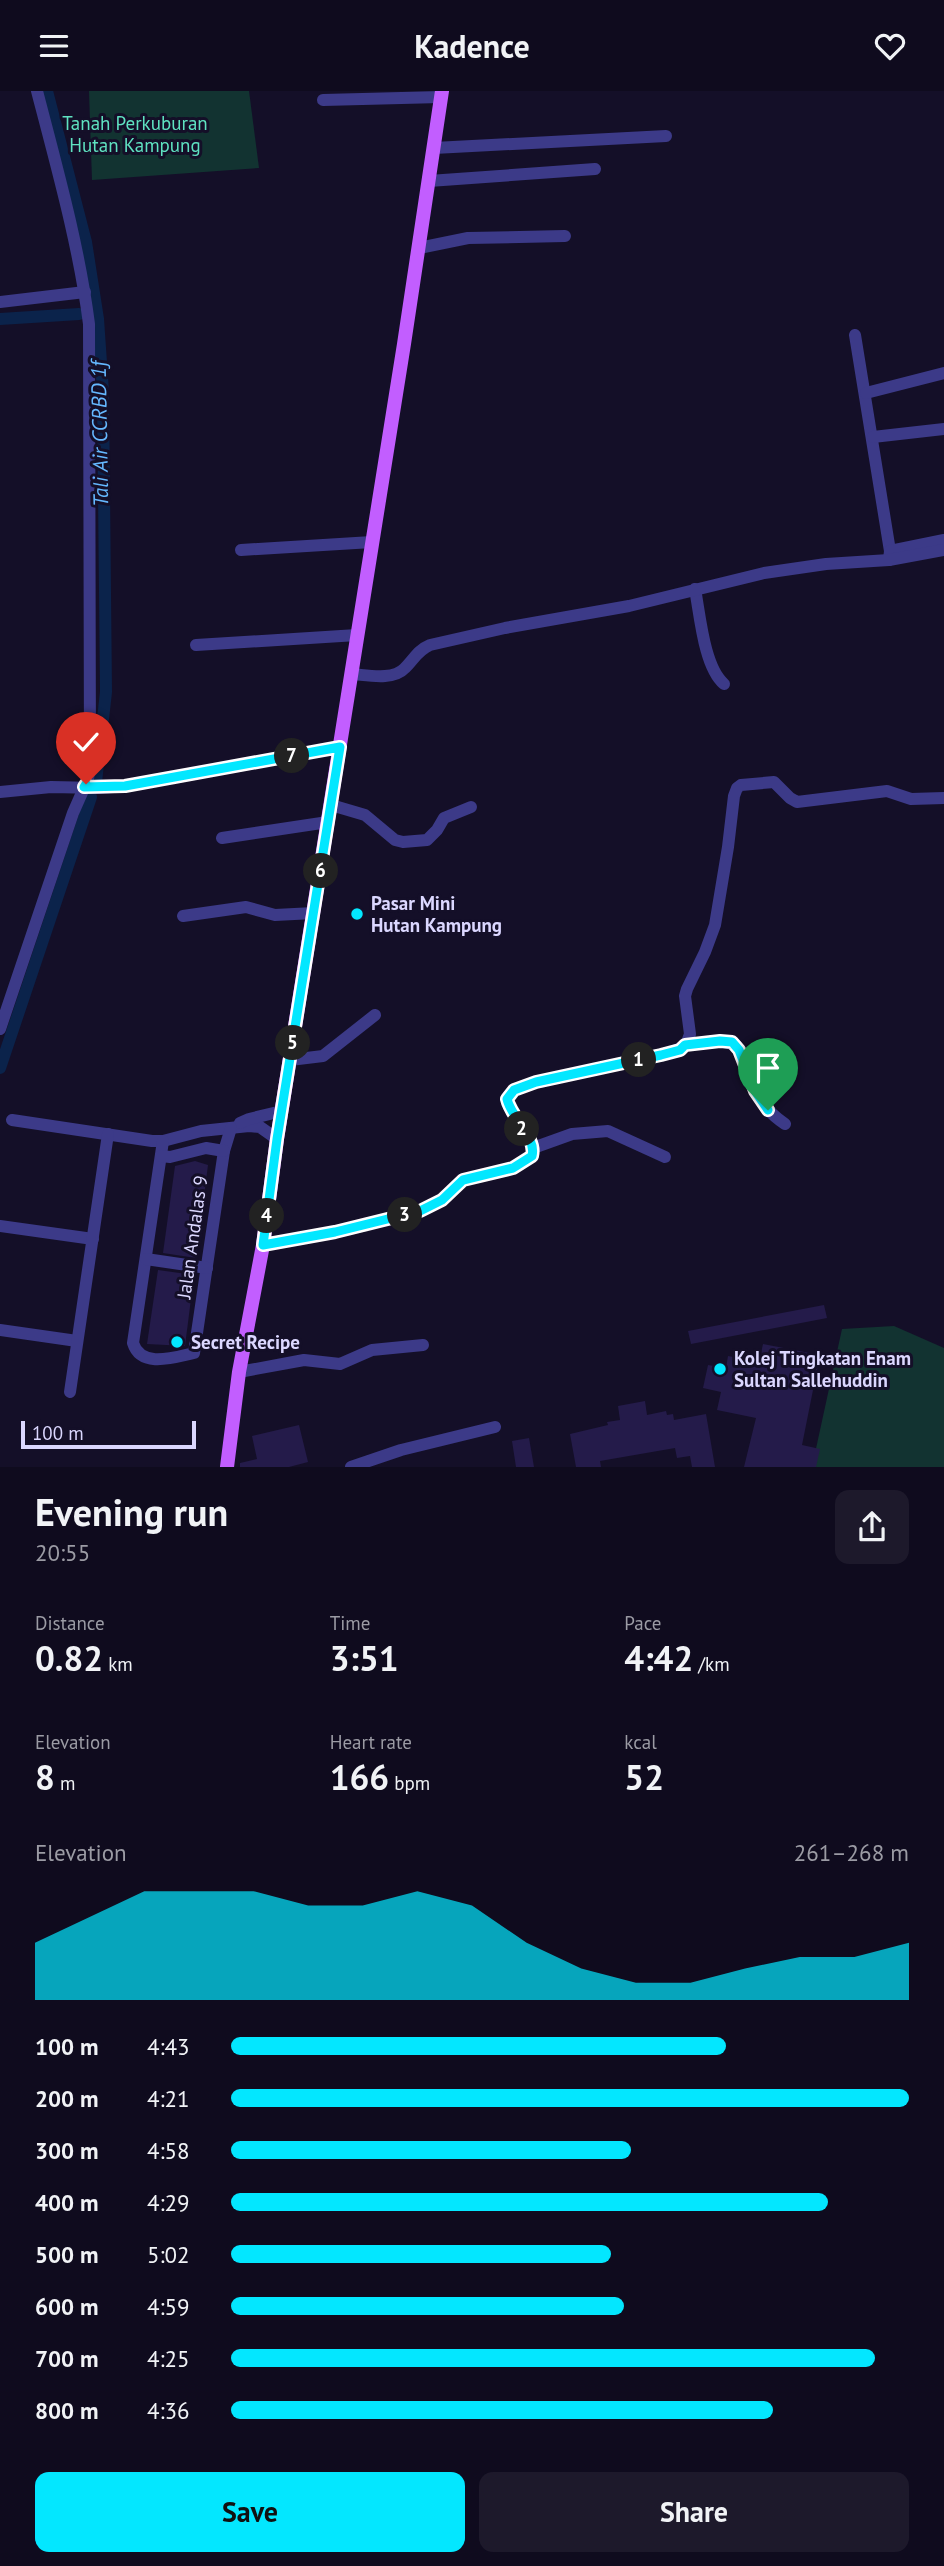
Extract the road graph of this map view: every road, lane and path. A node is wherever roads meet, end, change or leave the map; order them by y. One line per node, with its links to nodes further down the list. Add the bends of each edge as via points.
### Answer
1 (37, 91): 10 (street)
2 (442, 94): 3 (street); 5 (main road)
3 (323, 100)
4 (666, 136): 5 (street)
5 (434, 148): 7 (main road)
6 (594, 169): 7 (street)
7 (429, 181): 9 (main road)
8 (565, 236): 9 (street, via 468,238)
9 (419, 248): 18 (main road)
10 (85, 292): 11 (street); 28 (street, via 91,367 91,732)
11 (0, 302)
12 (855, 335): 14 (street)
13 (944, 373): 14 (street)
14 (866, 393): 16 (street)
15 (944, 429): 16 (street)
16 (873, 437): 21 (street)
17 (944, 540): 21 (street)
18 (372, 542): 19 (street); 23 (main road)
19 (241, 550)
20 (944, 550): 21 (street)
21 (890, 555): 22 (street, via 799,567)
22 (695, 589): 25 (street, via 430,645 394,674); 26 (street, via 711,667)
23 (357, 635): 24 (street); 25 (main road)
24 (196, 645)
25 (351, 674): 27 (main road)
26 (724, 684)
27 (340, 747): 28 (street, via 125,786); 31 (main road)
28 (84, 787): 29 (street); 38 (street)
29 (0, 792)
30 (944, 798): 39 (street, via 911,799 880,791 797,802 774,782 737,788 715,925 685,996 690,1034)
31 (331, 805): 32 (street, via 365,815 403,842 427,839 449,814); 33 (main road)
32 (471, 807)
33 (328, 822): 34 (street); 35 (main road)
34 (222, 838)
35 (314, 913): 36 (street, via 275,915 246,907); 40 (main road)
36 (183, 916)
37 (375, 1015): 40 (street, via 323,1056)
38 (0, 1029)
39 (685, 1045): 43 (street, via 726,1041 736,1045 760,1099); 48 (street, via 514,1090 508,1104)
40 (290, 1061): 41 (main road)
41 (282, 1111): 44 (street); 46 (main road)
42 (12, 1120): 45 (street)
43 (785, 1124)
44 (231, 1128): 46 (street, via 260,1127); 47 (street); 49 (street, Jalan Andalas 9)
45 (108, 1134): 47 (street); 53 (street)
46 (277, 1139): 54 (main road)
47 (163, 1141): 50 (street)
48 (533, 1148): 51 (street, via 572,1134 608,1132); 54 (street, via 523,1164 463,1180 442,1200 420,1211)
49 (224, 1151): 50 (street, via 205,1148); 56 (street, Jalan Andalas 9)
50 (161, 1156): 55 (street)
51 (665, 1157)
52 (0, 1226): 53 (street)
53 (93, 1239): 58 (street)
54 (263, 1245): 60 (main road)
55 (146, 1259): 56 (street); 56 (street, Jalan Andalas 9, via 133,1343 147,1359 194,1353)
56 (207, 1268)
57 (0, 1330): 58 (street)
58 (78, 1341): 61 (street)
59 (423, 1345): 60 (street, via 372,1350 340,1364 304,1360)
60 (239, 1372): 63 (main road)
61 (70, 1392)
62 (495, 1427): 64 (street)
63 (227, 1467)
64 (351, 1467)

